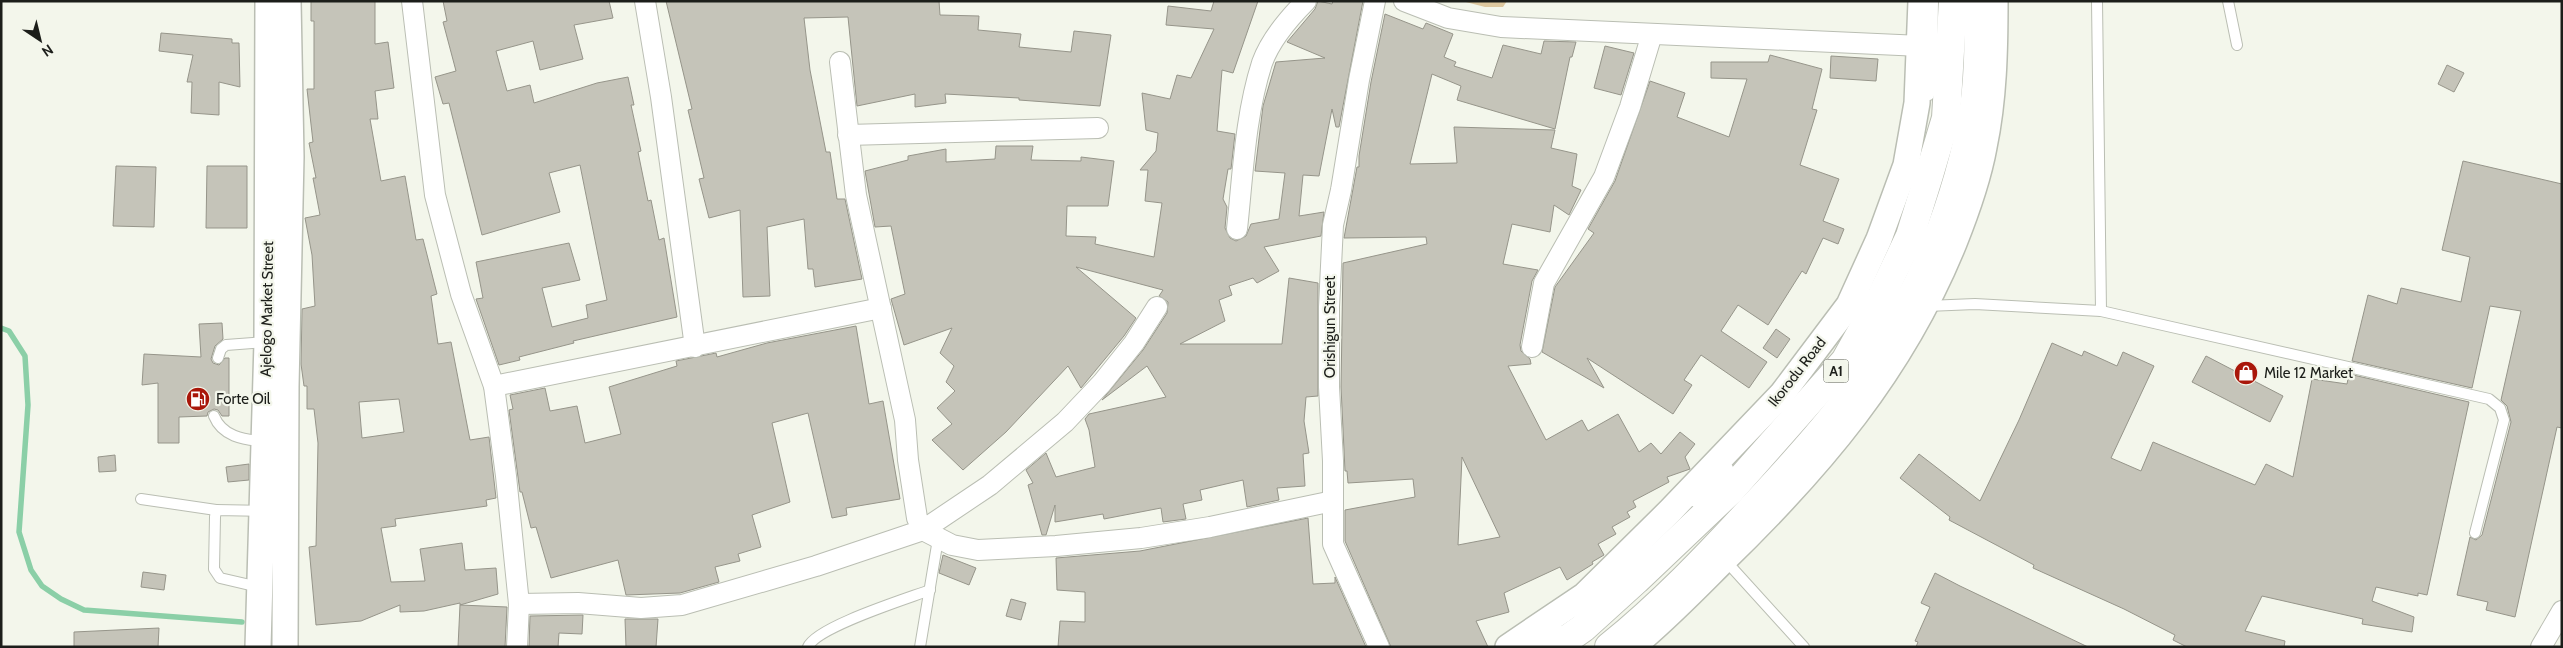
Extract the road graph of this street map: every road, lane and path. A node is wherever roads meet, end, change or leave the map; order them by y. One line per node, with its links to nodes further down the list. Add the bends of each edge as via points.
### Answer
1 (268, 1): 30 (street, Ajelogo Market Street)
2 (288, 1): 53 (street, Ajelogo Market Street, via 291,158)
3 (412, 1): 34 (street, via 435,195 461,294)
4 (645, 1): 31 (street)
5 (1306, 1): 25 (street, via 1275,39 1263,62 1249,119)
6 (1375, 1): 40 (street, Orishigun Street, via 1358,80 1330,254)
7 (1404, 1): 15 (street, via 1448,18 1502,27)
8 (1921, 1): 17 (street, Ikorodu Road)
9 (1933, 1): 19 (lane)
10 (1953, 1): 60 (highway, Ikorodu Road / A1, via 1946,118 1930,175 1910,236 1845,361 1731,490 1636,580)
11 (1978, 1): 61 (highway, A1, via 1979,48 1971,124 1957,178 1939,237 1887,340 1851,394 1777,481 1642,620)
12 (1995, 1): 26 (street, via 1991,103 1984,149 1964,218)
13 (2096, 1): 29 (lane)
14 (2228, 1): 16 (lane)
15 (1652, 34): 17 (street); 32 (street, via 1604,177 1544,283)
16 (2237, 45)
17 (1921, 46): 58 (street, Ikorodu Road, via 1917,103 1906,166 1849,305 1782,394 1670,510 1585,595)
18 (840, 62): 21 (street)
19 (1928, 106)
20 (1098, 128): 21 (street)
21 (848, 135): 28 (street, via 858,204)
22 (1919, 154): 23 (lane)
23 (1915, 172)
24 (1898, 218): 36 (lane, via 1850,320 1796,393)
25 (1237, 229)
26 (1926, 306): 29 (lane, via 1975,304); 46 (street, via 1895,360 1839,439 1763,523)
27 (1157, 307): 45 (street, via 1129,350 1065,422)
28 (881, 308): 31 (street); 45 (street, via 905,420 917,518)
29 (2101, 311): 44 (lane, via 2490,399 2500,408 2504,420)
30 (267, 342): 33 (lane, via 226,345); 37 (street, Ajelogo Market Street)
31 (695, 346): 34 (street)
32 (1532, 347)
33 (218, 358)
34 (494, 386): 50 (street)
35 (214, 416): 37 (lane, via 221,430 252,441)
36 (1758, 435)
37 (263, 441): 42 (street, Ajelogo Market Street)
38 (1738, 457): 43 (lane)
39 (141, 499): 41 (lane)
40 (1333, 501): 45 (street, via 1210,527 1056,546 978,550 952,545); 57 (street, Orishigun Street, via 1333,544)
41 (216, 510): 42 (lane); 48 (lane, via 214,569 217,575)
42 (262, 511): 48 (street, Ajelogo Market Street)
43 (1686, 512)
44 (2475, 533)
45 (931, 535): 49 (lane); 50 (street, via 682,605 641,608 578,603)
46 (1724, 560): 62 (street); 63 (lane)
47 (1611, 585): 59 (lane)
48 (259, 586): 52 (street, Ajelogo Market Street)
49 (930, 590): 55 (lane, via 824,630); 56 (lane)
50 (519, 604): 54 (street)
51 (2562, 611): 64 (street)
52 (258, 647)
53 (285, 647)
54 (517, 647)
55 (808, 647)
56 (920, 647)
57 (1380, 647)
58 (1508, 647)
59 (1531, 647)
60 (1556, 647)
61 (1609, 647)
62 (1632, 647)
63 (1804, 647)
64 (2541, 647)

